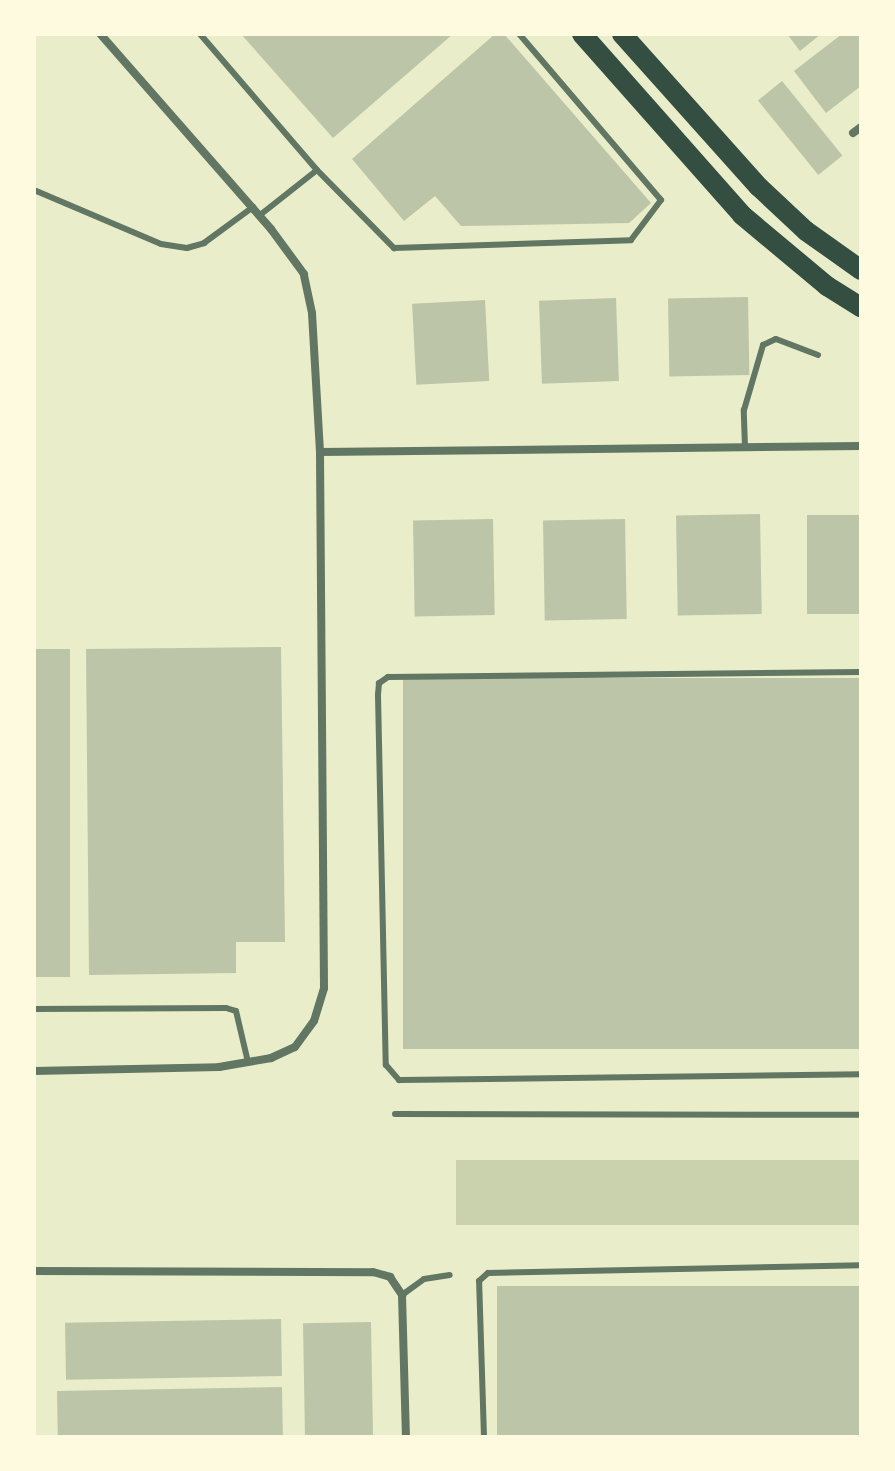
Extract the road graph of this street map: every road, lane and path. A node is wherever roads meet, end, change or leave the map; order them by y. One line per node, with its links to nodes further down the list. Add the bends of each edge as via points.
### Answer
1 (100, 34): 8 (street)
2 (200, 34): 6 (lane)
3 (519, 34): 6 (lane, via 661,200 631,240 394,248)
4 (582, 34): 11 (main road, via 742,215 827,286)
5 (622, 34): 10 (main road, via 759,187 806,231)
6 (317, 170): 9 (lane)
7 (34, 190): 8 (lane, via 161,244 187,248 204,243)
8 (253, 207): 9 (street)
9 (260, 215): 15 (street, via 304,274 312,313)
10 (861, 270)
11 (861, 307)
12 (818, 355): 14 (lane, via 776,339 763,345 744,410)
13 (861, 446): 14 (street)
14 (745, 447): 15 (street)
15 (320, 452): 18 (street, via 324,988 314,1021 295,1047)
16 (861, 672): 20 (lane, via 388,677 379,683 378,695 386,1065 399,1080)
17 (34, 1009): 18 (lane, via 226,1008 236,1011)
18 (248, 1062): 19 (street)
19 (34, 1071)
20 (861, 1074)
21 (395, 1114): 22 (lane)
22 (861, 1115)
23 (861, 1265): 28 (lane, via 488,1273 479,1281)
24 (34, 1271): 26 (street, via 373,1272 390,1277)
25 (450, 1275): 26 (lane, via 424,1279)
26 (402, 1295): 27 (street)
27 (406, 1437)
28 (484, 1437)

